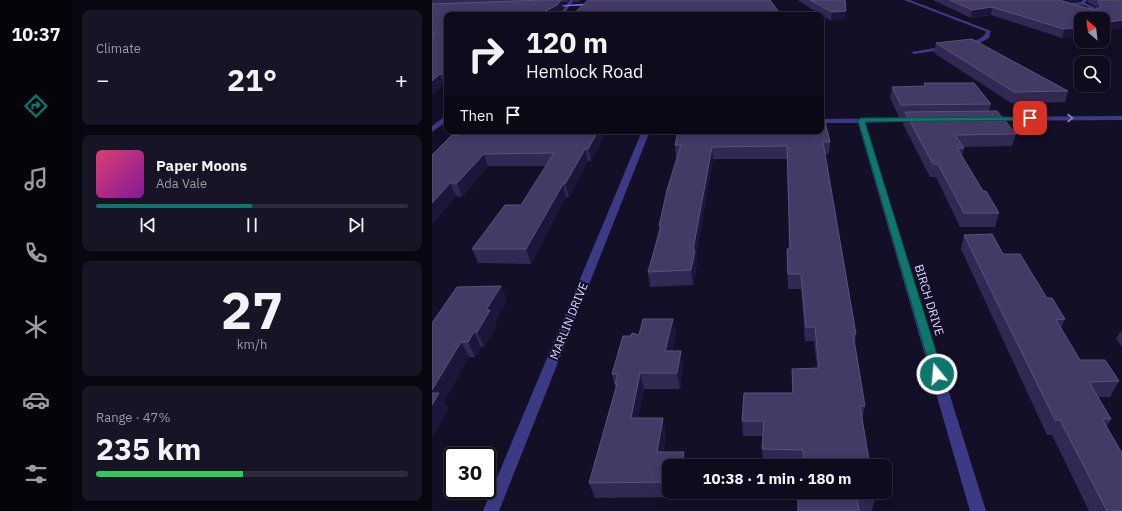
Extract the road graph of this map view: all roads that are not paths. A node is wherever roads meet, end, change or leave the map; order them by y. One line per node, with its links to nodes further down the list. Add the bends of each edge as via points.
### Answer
1 (572, 0): 5 (street)
2 (906, 0): 10 (street, via 989,31 987,37 976,43)
3 (1084, 1): 7 (street, via 1063,5 1063,8); 9 (street)
4 (604, 4): 5 (main road)
5 (569, 5): 6 (main road); 8 (street)
6 (542, 6)
7 (1070, 10)
8 (563, 12)
9 (1095, 12)
10 (960, 46)
11 (953, 47): 12 (street)
12 (914, 52)
13 (1122, 118): 16 (street, one-way to 13)
14 (444, 119): 20 (street)
15 (925, 119): 17 (street)
16 (980, 119)
17 (861, 120): 18 (street); 23 (street, BIRCH DRIVE)
18 (824, 121)
19 (444, 127): 20 (street)
20 (433, 128)
21 (645, 134): 22 (street, MARLIN DRIVE)
22 (491, 511)
23 (978, 511)

